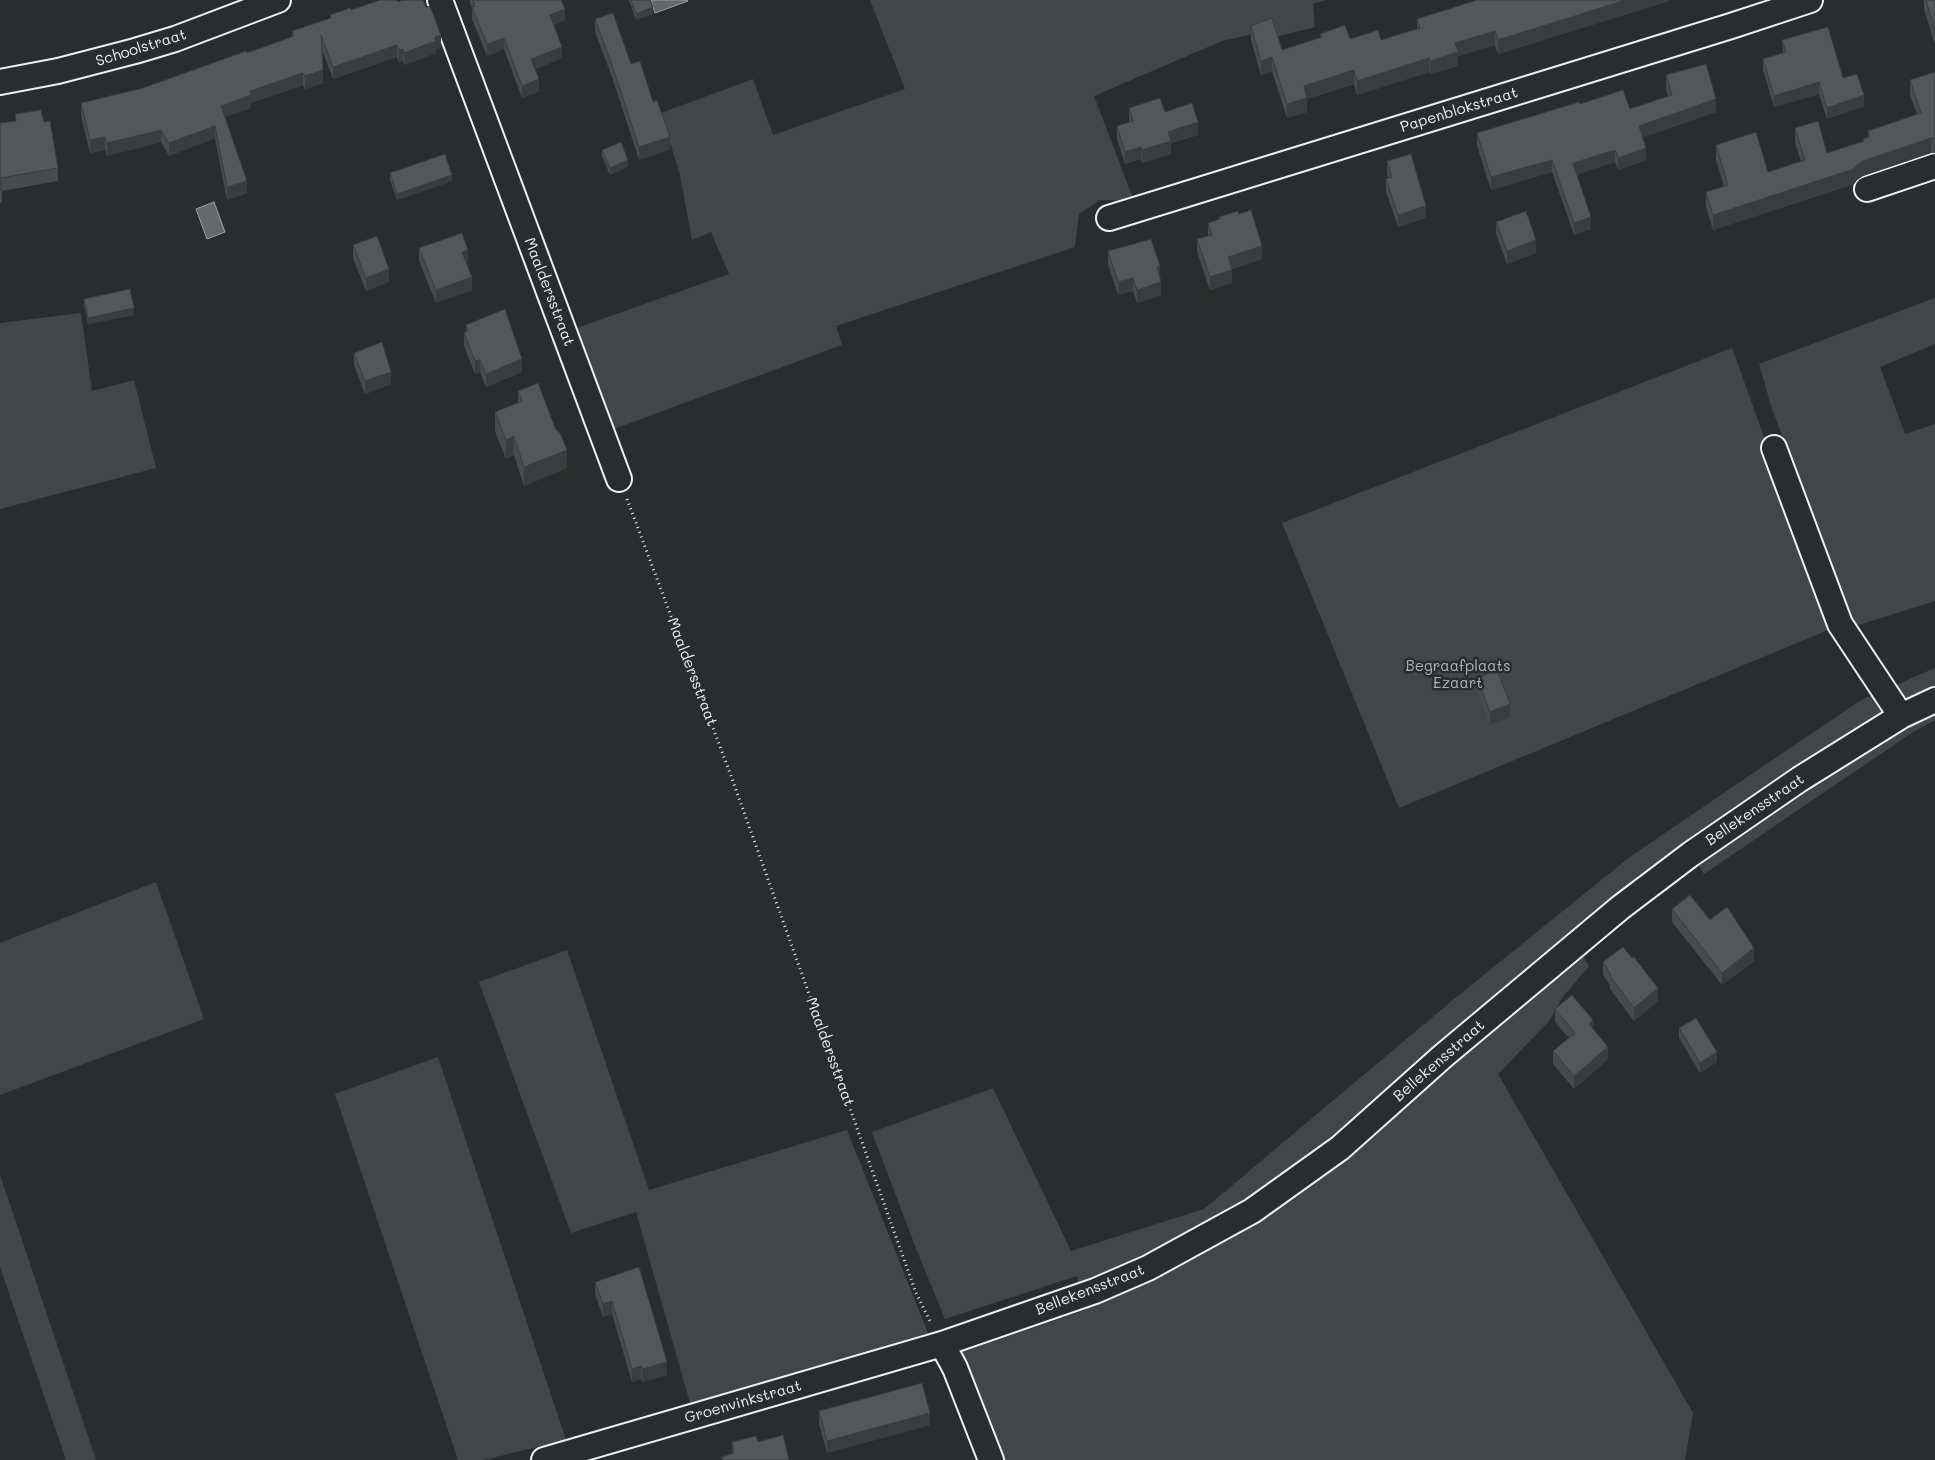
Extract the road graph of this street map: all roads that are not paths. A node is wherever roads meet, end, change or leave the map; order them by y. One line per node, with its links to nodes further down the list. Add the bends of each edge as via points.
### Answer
1 (278, 0): 4 (street, Schoolstraat, via 175,39 58,71)
2 (440, 0): 9 (street, Maaldersstraat)
3 (1810, 0): 7 (street, Papenblokstraat)
4 (0, 82)
5 (1935, 166): 6 (street)
6 (1866, 189)
7 (1109, 218)
8 (1774, 448): 11 (street, via 1840,624)
9 (619, 478)
10 (1935, 700): 11 (street, Bellekensstraat)
11 (1901, 716): 12 (street, Bellekensstraat, via 1800,779 1691,854 1599,926 1340,1148 1252,1211 1148,1268 1096,1291)
12 (942, 1344): 13 (street, Groenvinkstraat); 14 (street, via 955,1368)
13 (544, 1460)
14 (991, 1460)

